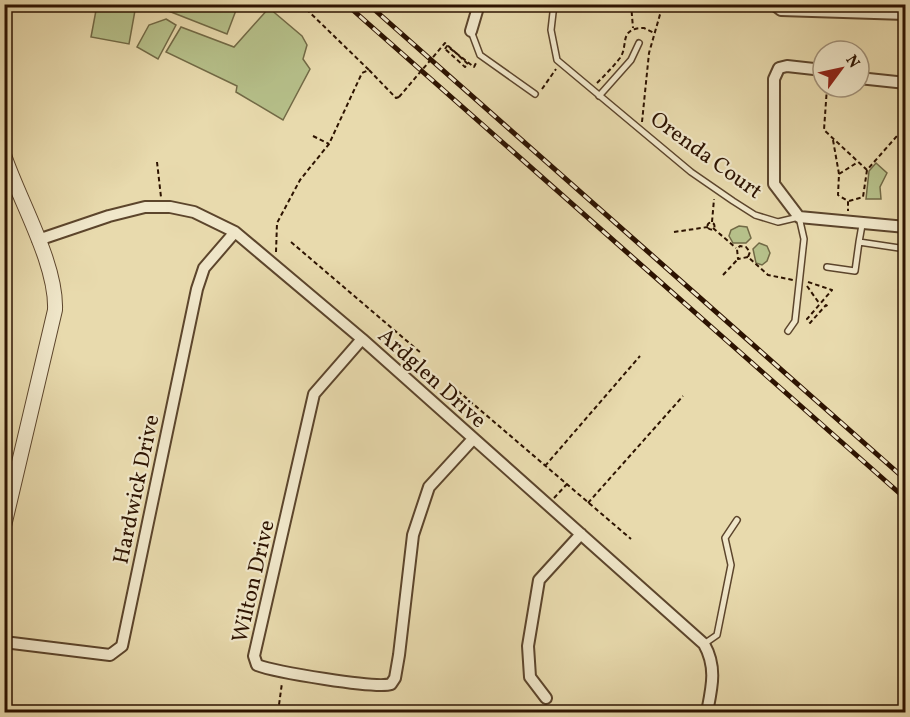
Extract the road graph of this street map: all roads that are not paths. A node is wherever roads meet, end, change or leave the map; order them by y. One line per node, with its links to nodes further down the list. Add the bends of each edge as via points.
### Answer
1 (479, 4): 5 (street)
2 (554, 4): 11 (lane, Orenda Court, via 551,30 557,60 594,86)
3 (773, 4): 4 (street, via 781,10)
4 (906, 14)
5 (471, 31): 10 (lane, via 480,55)
6 (639, 43): 11 (lane, via 632,60)
7 (811, 69): 13 (street, via 786,66 779,68 774,79 774,184)
8 (871, 79): 9 (street)
9 (906, 83)
10 (538, 94)
11 (599, 96): 13 (lane, Orenda Court, via 691,172 755,215 778,222)
12 (5, 158): 17 (street)
13 (799, 217): 14 (street, Orenda Court); 21 (lane, via 804,239 795,321)
14 (862, 225): 15 (street, Orenda Court); 18 (lane)
15 (906, 227)
16 (236, 232): 17 (street, Ardglen Drive, via 194,213 146,207); 22 (street, Ardglen Drive); 27 (street, Hardwick Drive, via 204,268 197,288 122,646 110,655)
17 (38, 240): 25 (street, via 56,296 55,310)
18 (859, 242): 19 (lane); 20 (lane, via 855,271)
19 (906, 249)
20 (827, 267)
21 (788, 331)
22 (362, 339): 23 (street, Ardglen Drive); 23 (street, Wilton Drive, via 314,394 254,657 257,664 283,671 391,684 399,655 413,535 429,487)
23 (473, 439): 26 (street, Ardglen Drive)
24 (737, 520): 28 (lane, via 725,538 731,565 717,635)
25 (4, 526)
26 (581, 534): 28 (street, Ardglen Drive); 29 (street, via 539,580 528,646 530,677)
27 (4, 642)
28 (704, 644): 30 (street, Ardglen Drive, via 711,656 714,676)
29 (546, 698)
30 (707, 712)

